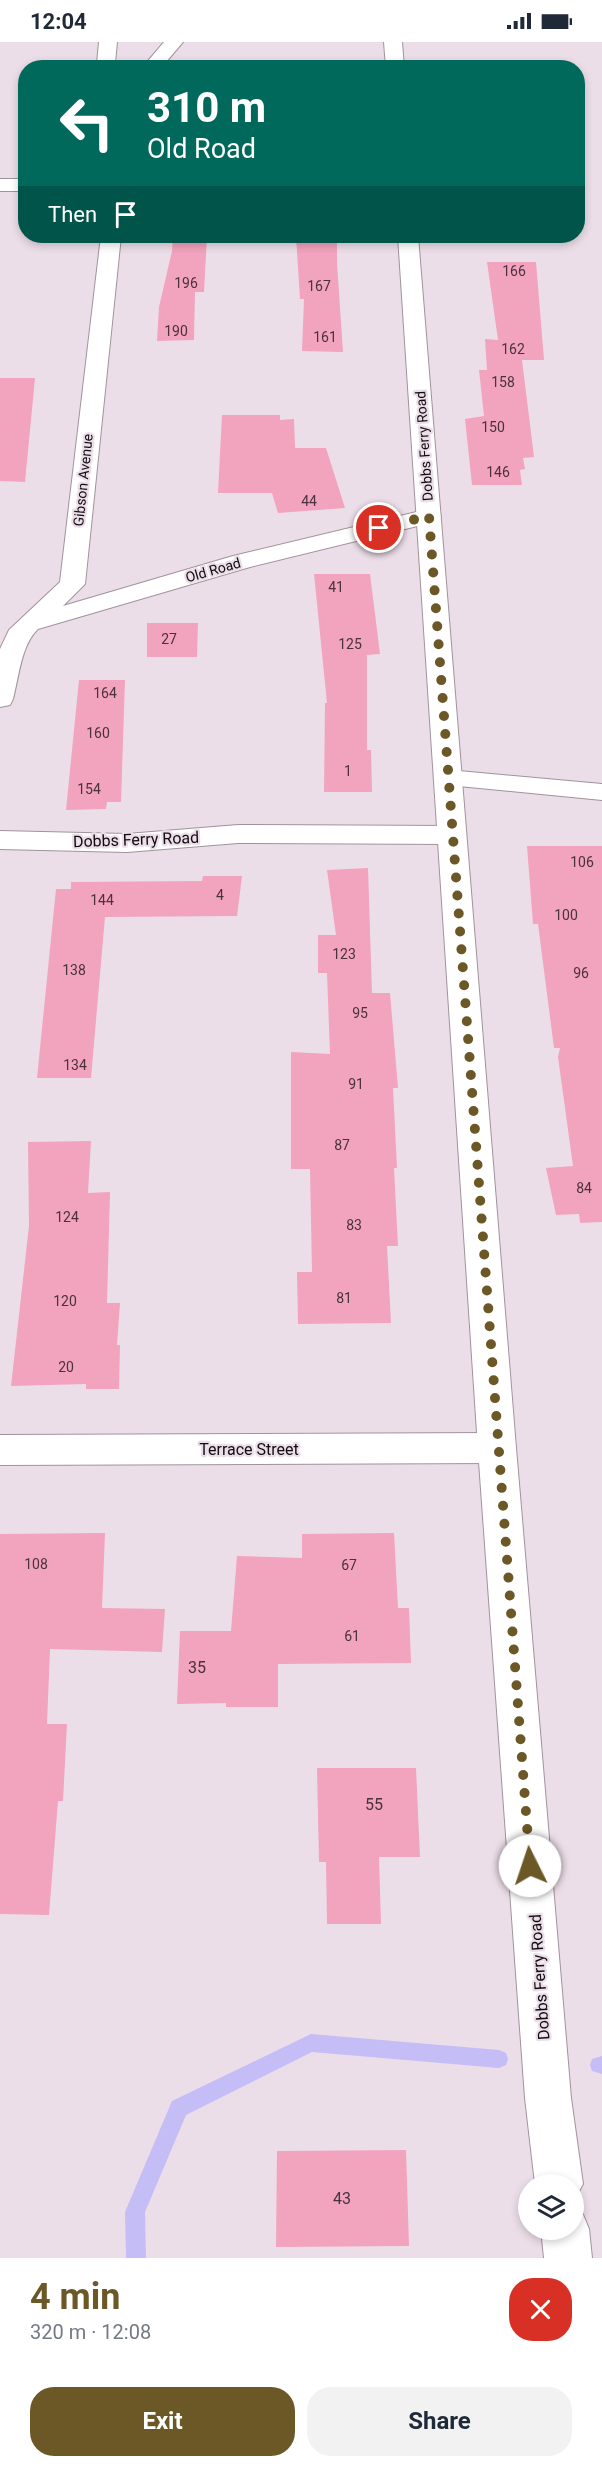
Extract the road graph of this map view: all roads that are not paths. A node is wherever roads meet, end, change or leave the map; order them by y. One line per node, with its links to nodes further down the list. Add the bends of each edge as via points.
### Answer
1 (108, 42): 4 (main road)
2 (174, 42): 5 (main road)
3 (393, 42): 6 (main road)
4 (106, 60)
5 (158, 60)
6 (394, 60)
7 (0, 185): 8 (main road)
8 (18, 185)
9 (110, 243): 12 (main road, Gibson Avenue, via 72,584)
10 (409, 243): 11 (main road, Dobbs Ferry Road)
11 (429, 516): 12 (main road, Old Road, via 242,561); 15 (main road, Dobbs Ferry Road)
12 (29, 624): 13 (main road, Old Road); 14 (main road, Gibson Avenue, via 11,654)
13 (0, 633)
14 (0, 699)
15 (448, 778): 16 (main road); 17 (main road, Dobbs Ferry Road)
16 (602, 792)
17 (452, 835): 18 (main road, Dobbs Ferry Road, via 238,834 127,843); 19 (main road, Dobbs Ferry Road)
18 (0, 840)
19 (497, 1448): 20 (main road, Terrace Street); 21 (main road, Dobbs Ferry Road)
20 (0, 1450)
21 (558, 2174)
22 (566, 2240): 23 (main road)
23 (568, 2258)

